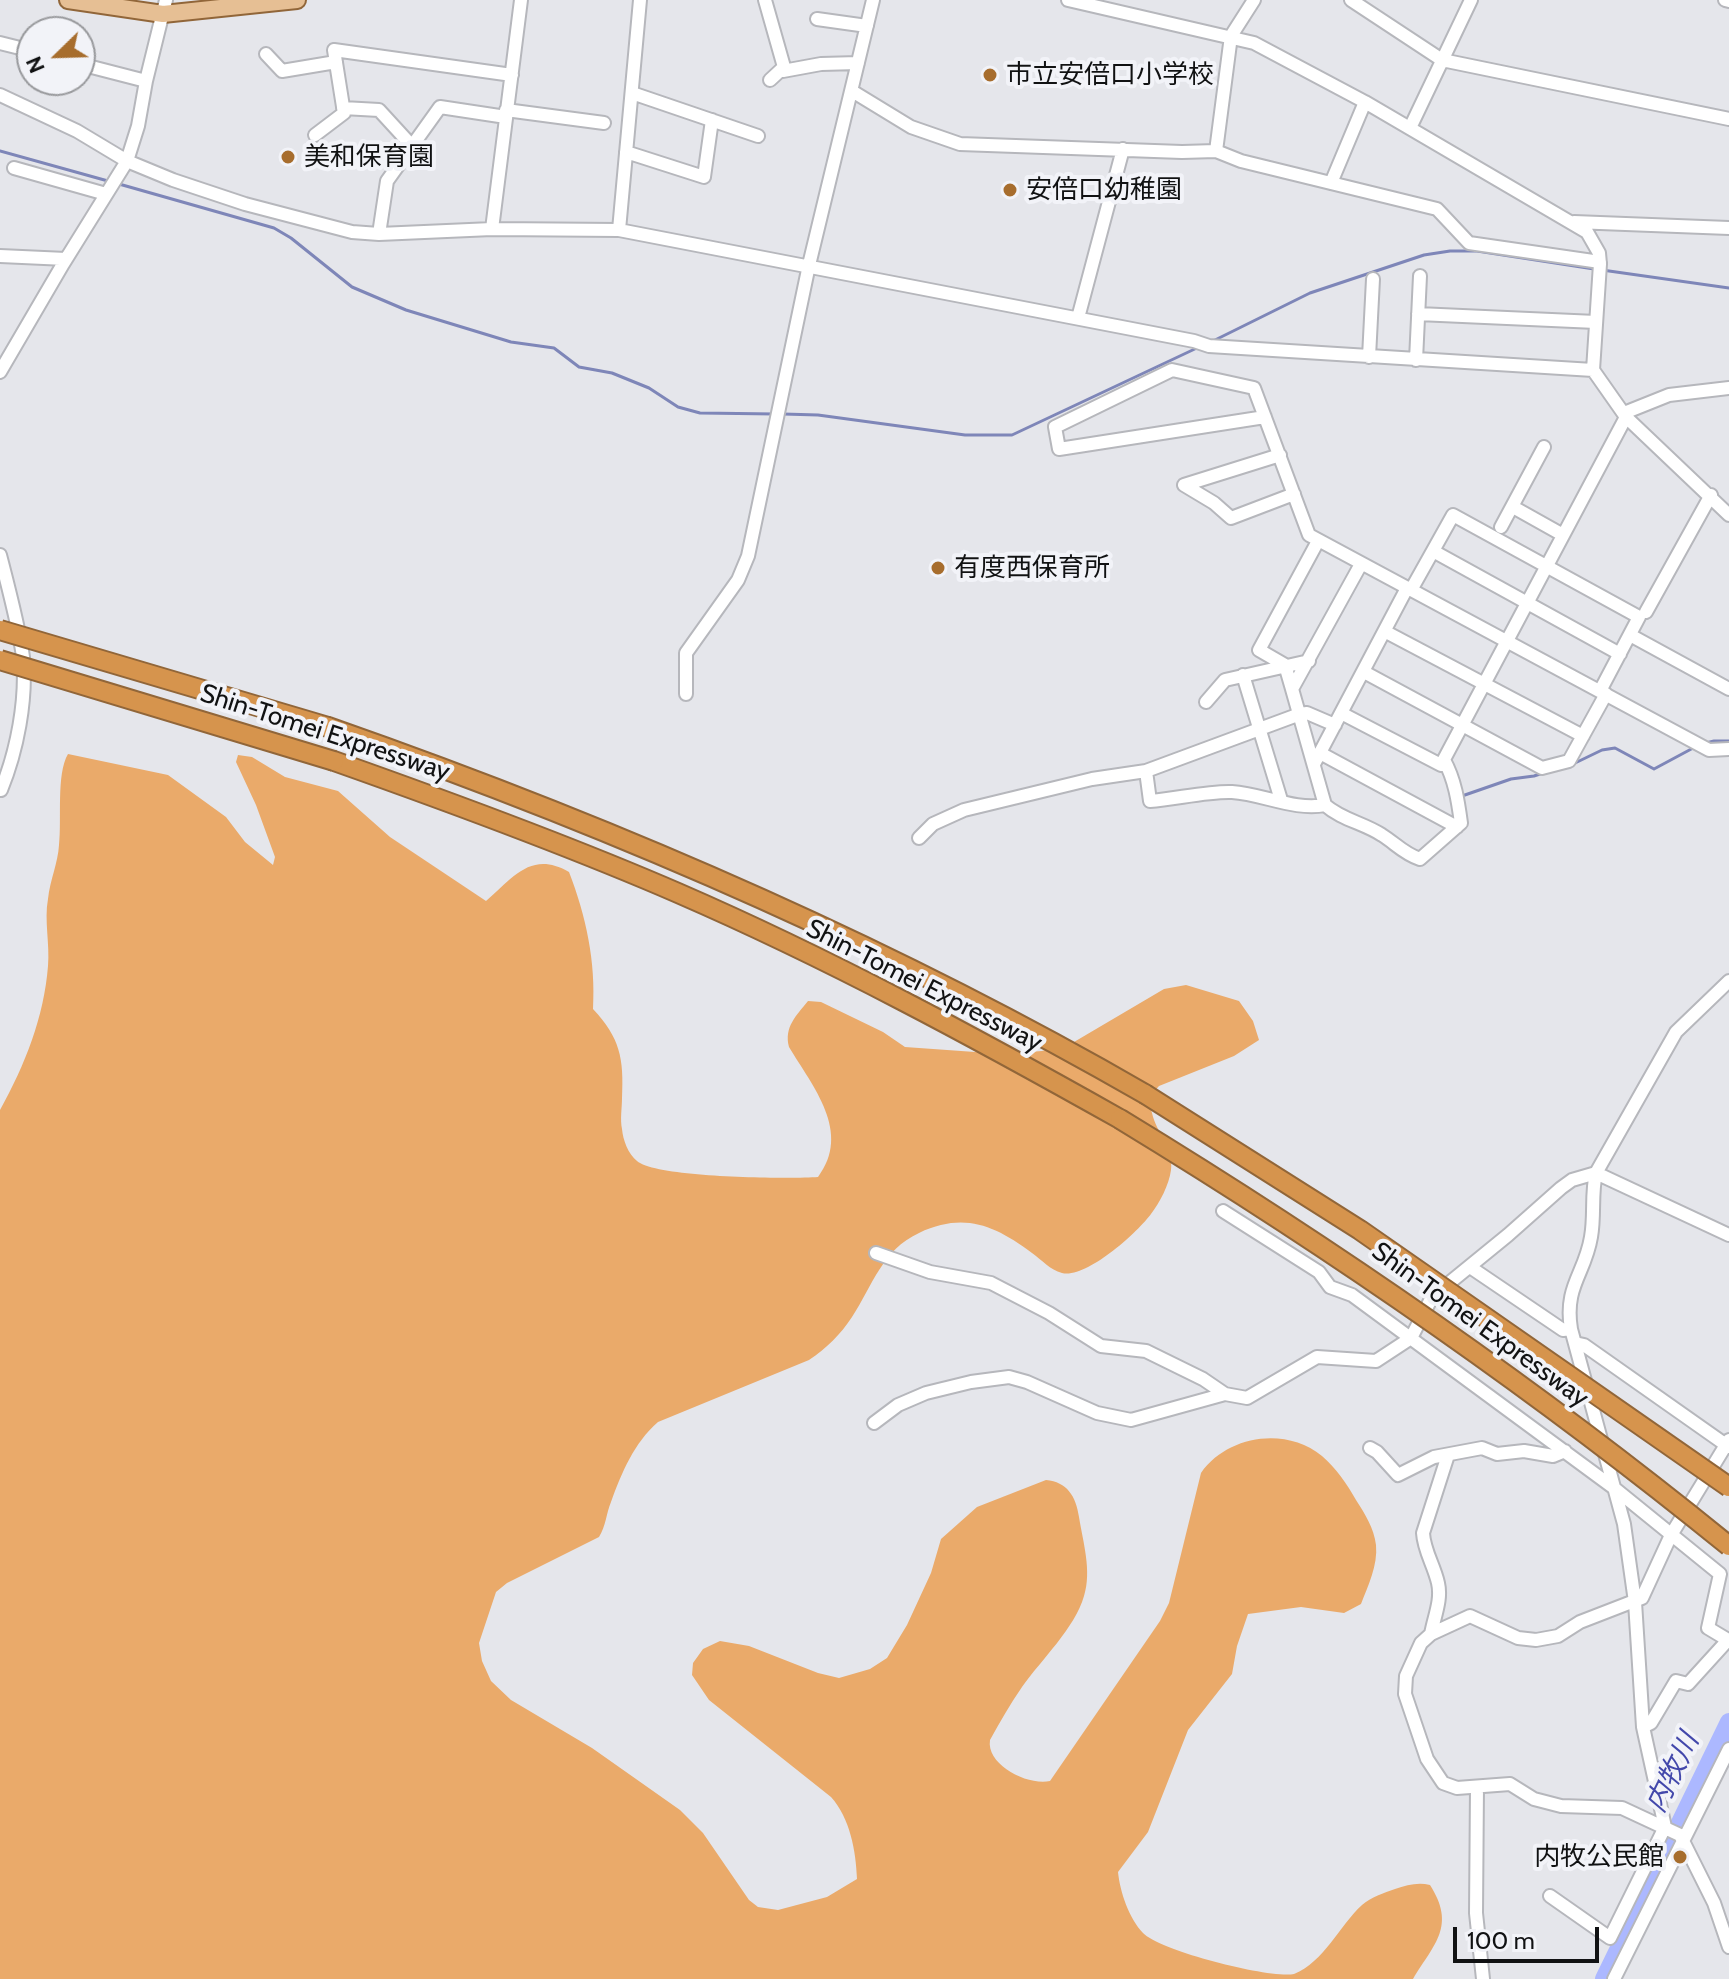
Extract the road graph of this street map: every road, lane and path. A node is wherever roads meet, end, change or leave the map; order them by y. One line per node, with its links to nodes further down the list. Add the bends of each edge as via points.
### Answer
1 (74, 0): 11 (main road)
2 (297, 0): 11 (main road)
3 (521, 0): 21 (street)
4 (640, 0): 25 (street)
5 (765, 0): 20 (street)
6 (873, 0): 13 (street)
7 (1072, 0): 14 (street)
8 (1254, 0): 14 (street)
9 (1351, 0): 16 (street)
10 (1471, 0): 16 (street)
11 (165, 7): 23 (street)
12 (817, 19): 13 (street)
13 (867, 26): 18 (street)
14 (1231, 36): 27 (street, via 1277,53); 38 (street)
15 (266, 54): 17 (street, via 282,71)
16 (1442, 60): 30 (street); 33 (street)
17 (336, 62): 21 (street, via 334,50); 28 (street)
18 (858, 63): 20 (street); 24 (street)
19 (96, 68): 23 (street)
20 (783, 71): 22 (street)
21 (512, 75): 29 (street)
22 (770, 80)
23 (146, 81): 40 (street)
24 (852, 91): 37 (street, via 911,127 960,144); 52 (street)
25 (632, 93): 31 (street); 39 (street)
26 (0, 95): 40 (street)
27 (1365, 102): 33 (street); 42 (street)
28 (343, 108): 34 (street, via 344,113); 36 (street, via 379,110)
29 (506, 113): 32 (street); 36 (street, via 440,107); 46 (street)
30 (1729, 119)
31 (712, 120): 35 (street); 39 (street, via 704,177)
32 (604, 123)
33 (1410, 128): 44 (street)
34 (315, 135)
35 (758, 136)
36 (412, 146): 48 (street, via 387,181)
37 (1123, 149): 38 (street); 56 (street)
38 (1216, 151): 42 (street)
39 (626, 152): 47 (street)
40 (127, 161): 43 (street); 48 (street, via 245,204)
41 (14, 168): 43 (street)
42 (1331, 183): 51 (street, via 1437,209 1469,243)
43 (106, 194): 50 (street)
44 (1574, 222): 45 (street); 51 (street, via 1595,243)
45 (1729, 228)
46 (492, 229): 47 (street); 48 (street)
47 (619, 230): 52 (street)
48 (379, 234)
49 (0, 256): 50 (street)
50 (66, 259): 61 (street)
51 (1600, 262): 57 (street)
52 (809, 265): 56 (street); 95 (street, via 748,556 738,580 686,653)
53 (1420, 276): 55 (street)
54 (1373, 279): 58 (street)
55 (1418, 314): 57 (street); 59 (street)
56 (1078, 318): 58 (street, via 1203,344)
57 (1596, 322): 60 (street)
58 (1369, 357): 59 (street)
59 (1416, 360): 60 (street)
60 (1593, 370): 63 (street)
61 (0, 372)
62 (1729, 388): 63 (street, via 1669,395)
63 (1625, 415): 68 (street); 72 (street)
64 (1265, 417): 64 (street, via 1254,388 1172,370 1055,427 1059,449); 66 (street)
65 (1544, 447): 69 (street)
66 (1280, 455): 67 (street); 67 (street, via 1184,485 1231,518)
67 (1294, 494): 73 (street, via 1309,535)
68 (1711, 495): 70 (street); 80 (street)
69 (1513, 507): 71 (street); 72 (street)
70 (1729, 515)
71 (1501, 527)
72 (1563, 535): 77 (street)
73 (1318, 541): 76 (street); 88 (street, via 1259,650)
74 (1433, 551): 77 (street, via 1453,515); 78 (street); 79 (street)
75 (0, 555): 106 (street, via 23,682 11,765)
76 (1361, 564): 78 (street); 87 (street)
77 (1547, 565): 79 (street); 83 (street, via 1639,617)
78 (1409, 589): 82 (street); 84 (street)
79 (1526, 602): 84 (street); 85 (street)
80 (1646, 612)
81 (0, 630): 126 (highway, Shin-Tomei Expressway, bridge, via 328,727 447,769 827,927 1145,1094 1360,1230)
82 (1386, 632): 89 (street); 91 (street)
83 (1630, 635): 85 (street); 93 (street)
84 (1507, 639): 91 (street); 94 (street)
85 (1620, 654): 94 (street)
86 (0, 660): 129 (highway, Shin-Tomei Expressway, bridge, via 334,761 546,838 681,894 930,1015 1120,1119 1326,1248 1563,1415)
87 (1309, 661): 88 (street); 92 (street)
88 (1285, 665): 90 (street); 92 (street)
89 (1364, 672): 98 (street); 99 (street)
90 (1243, 675): 96 (street, via 1225,680); 100 (street)
91 (1484, 684): 99 (street); 101 (street)
92 (1292, 689): 97 (street)
93 (1729, 689)
94 (1603, 692): 101 (street); 102 (street, via 1709,750)
95 (686, 694)
96 (1206, 702)
97 (1300, 714): 98 (street); 100 (street); 103 (street)
98 (1338, 719): 103 (street); 104 (street, via 1441,765)
99 (1462, 724): 101 (street, via 1542,768 1569,761); 104 (street)
100 (1259, 730): 105 (street); 107 (street)
101 (1583, 736)
102 (1729, 749)
103 (1317, 758): 108 (street); 109 (street)
104 (1444, 760): 109 (street, via 1458,797)
105 (1146, 771): 107 (street, via 1150,801 1230,792); 110 (street, via 964,810 933,824)
106 (1, 790)
107 (1281, 800): 108 (street, via 1310,808)
108 (1325, 805): 109 (street, via 1420,859)
109 (1457, 827)
110 (919, 838)
111 (1729, 981): 112 (street, via 1676,1032)
112 (1596, 1173): 114 (street); 116 (street, via 1561,1188); 117 (street, via 1591,1238 1567,1308)
113 (1223, 1211): 118 (street)
114 (1729, 1235)
115 (876, 1253): 120 (street, via 930,1272 991,1283 1101,1346 1146,1351)
116 (1470, 1267): 117 (street, via 1563,1330); 118 (street, via 1432,1297)
117 (1571, 1329): 119 (street)
118 (1411, 1338): 120 (street, via 1376,1361 1317,1357 1247,1398); 124 (street)
119 (1575, 1343): 122 (street); 127 (street)
120 (1225, 1394): 121 (street, via 1123,1420 1009,1377 926,1393)
121 (874, 1423)
122 (1728, 1444): 128 (street)
123 (1370, 1448): 125 (street, via 1398,1475)
124 (1565, 1451): 125 (street, via 1553,1456 1497,1454 1482,1448); 127 (street)
125 (1448, 1455): 131 (street, via 1423,1533 1439,1584)
126 (1729, 1487)
127 (1614, 1488): 128 (street); 130 (street)
128 (1671, 1535): 130 (street, via 1642,1598); 132 (street, via 1720,1574 1708,1628 1728,1640 1688,1684 1676,1681 1651,1723)
129 (1729, 1546)
130 (1635, 1602): 131 (street, via 1558,1636 1536,1640 1518,1638 1470,1616); 132 (street)
131 (1431, 1634): 134 (street, via 1406,1676 1405,1694 1427,1759 1443,1783)
132 (1643, 1727): 135 (street)
133 (1729, 1749): 135 (street)
134 (1477, 1787): 135 (street, via 1510,1784 1534,1799 1561,1806 1622,1808); 138 (street, via 1476,1913)
135 (1674, 1834): 136 (street, via 1610,1938); 137 (street, via 1714,1903); 139 (street)
136 (1550, 1896)
137 (1729, 1947)
138 (1483, 1979)
139 (1614, 1979)

